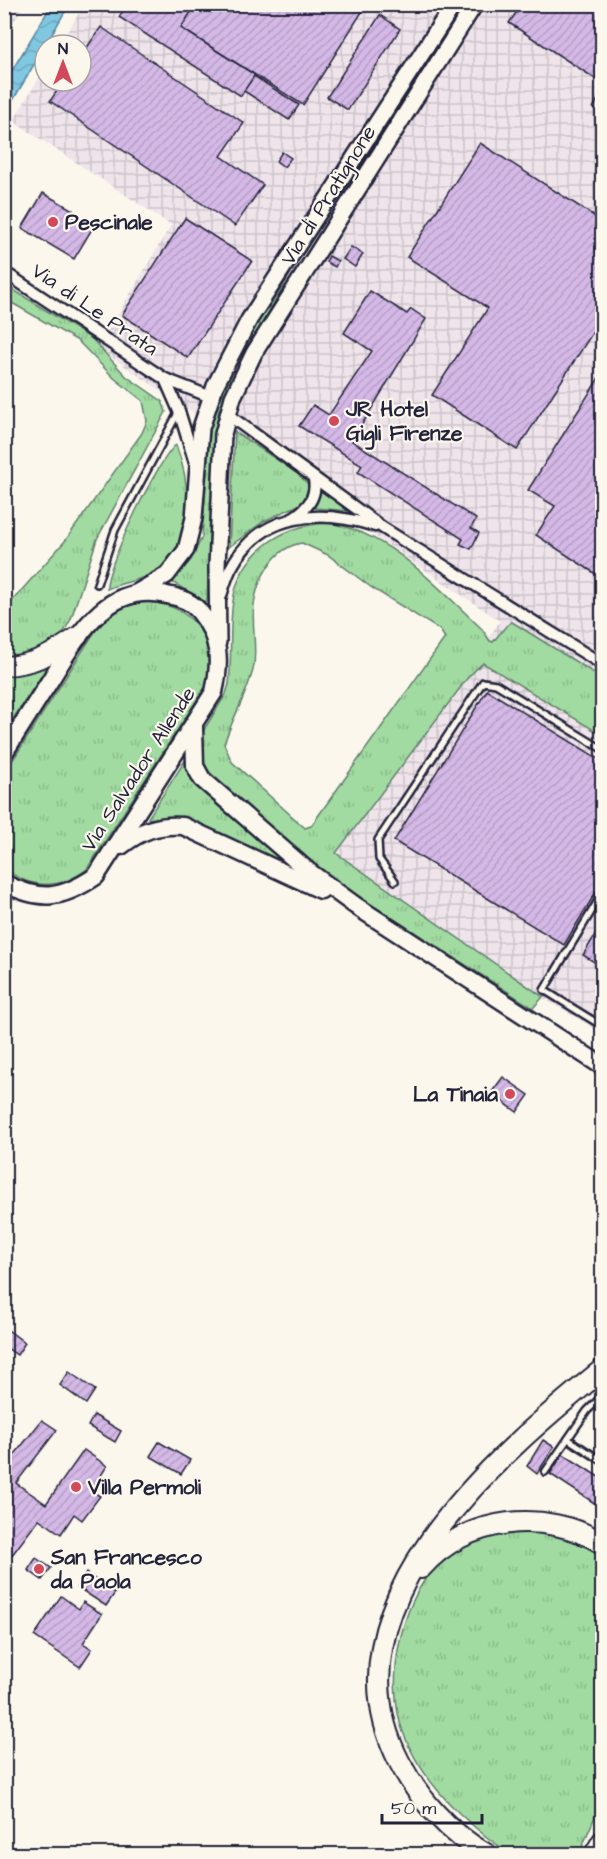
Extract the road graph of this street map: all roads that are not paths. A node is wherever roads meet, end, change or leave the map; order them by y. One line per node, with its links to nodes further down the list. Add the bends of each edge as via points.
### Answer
1 (454, 4): 5 (main road, Via di Pratignone, via 249,320)
2 (475, 4): 7 (main road, Via di Pratignone, via 254,353)
3 (4, 272): 4 (street, Via di Le Prata)
4 (165, 379): 5 (street, Via di Le Prata); 6 (street, Via di Le Prata)
5 (211, 397): 8 (main road, Via Salvador Allende, via 201,428)
6 (179, 411): 8 (street, Via di Le Prata); 12 (lane, via 115,530)
7 (228, 414): 9 (street); 14 (main road, Via Salvador Allende, via 223,445)
8 (197, 472): 13 (main road, Via Salvador Allende, via 194,518 186,550 167,575)
9 (314, 479): 10 (street, via 310,503); 11 (street)
10 (291, 519): 11 (street, via 329,515); 14 (street, via 266,531 244,551 231,568)
11 (383, 528): 17 (street)
12 (97, 584)
13 (133, 594): 15 (main road, Via Salvador Allende, via 112,602 93,616); 16 (main road, Via Salvador Allende, via 158,592 179,597 197,608)
14 (216, 608): 16 (main road, Via Salvador Allende)
15 (78, 636): 18 (highway, via 49,657 25,665); 21 (main road, Via Salvador Allende)
16 (218, 647): 19 (main road, Via Salvador Allende, via 220,669 214,692)
17 (603, 664)
18 (4, 666)
19 (194, 726): 22 (main road, Via Salvador Allende); 28 (main road, via 195,766 202,779 308,871)
20 (603, 749): 23 (lane, via 496,684 483,682 378,840 379,859)
21 (4, 753)
22 (113, 853): 26 (main road, Via Salvador Allende, via 96,876 75,891 52,896); 28 (main road, via 147,830 183,826)
23 (396, 881)
24 (4, 883): 26 (main road, Via Salvador Allende)
25 (4, 894): 26 (main road, Via Salvador Allende)
26 (26, 894)
27 (603, 894): 29 (lane, via 544,990)
28 (356, 906): 30 (main road)
29 (603, 1026)
30 (603, 1066)
31 (603, 1370): 37 (highway, via 548,1415 480,1480 426,1546)
32 (603, 1396): 33 (lane)
33 (568, 1439): 34 (lane); 35 (lane)
34 (603, 1461)
35 (545, 1472)
36 (603, 1543): 37 (highway, via 582,1532 541,1522 488,1527 456,1539 440,1550)
37 (402, 1591): 40 (highway, via 383,1638 380,1664 379,1690 388,1738 409,1780 424,1799 457,1833)
38 (603, 1842): 41 (highway)
39 (603, 1847): 41 (highway)
40 (486, 1854)
41 (596, 1854)

